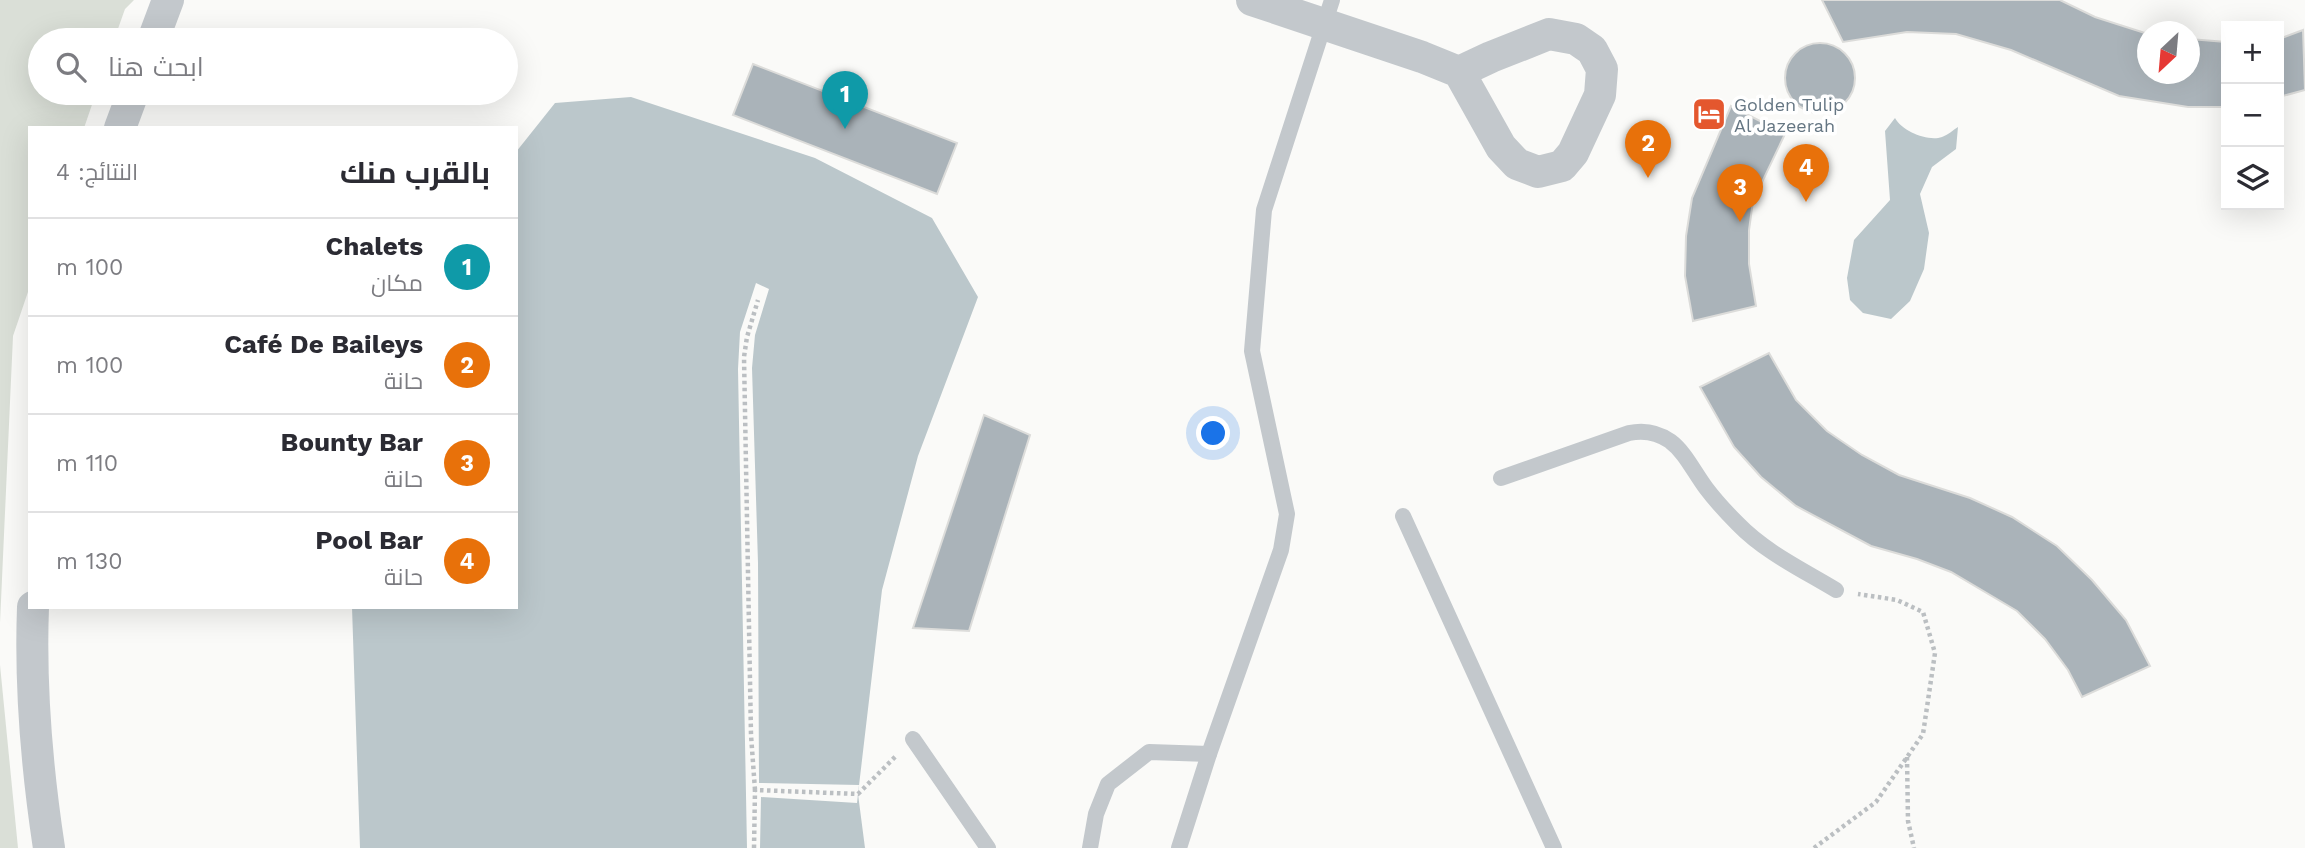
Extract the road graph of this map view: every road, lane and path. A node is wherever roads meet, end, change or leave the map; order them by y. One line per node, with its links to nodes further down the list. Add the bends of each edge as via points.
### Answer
1 (168, 0): 4 (street)
2 (1252, 0): 3 (street)
3 (1327, 12): 5 (street); 14 (lane, via 1264,210 1252,351 1287,514 1281,550)
4 (158, 28)
5 (1459, 72): 5 (street, via 1501,147 1517,164 1538,172 1562,166 1573,153 1600,95 1602,69 1592,50 1576,38 1549,34)
6 (129, 105): 7 (street)
7 (121, 126)
8 (758, 300): 16 (path, via 744,357)
9 (1501, 478): 11 (lane, via 1629,433 1654,433 1676,446 1740,526)
10 (1403, 516): 22 (lane)
11 (1836, 590): 15 (path, via 1897,600 1923,612 1935,653 1923,734)
12 (33, 609): 17 (street, via 31,654)
13 (913, 739): 16 (path, via 858,794); 19 (lane)
14 (1209, 754): 20 (lane, via 1149,752 1108,785 1096,814); 21 (lane)
15 (1908, 756): 23 (path, via 1876,802); 24 (path, via 1908,821)
16 (754, 790): 18 (path)
17 (49, 848)
18 (754, 848)
19 (988, 848)
20 (1090, 848)
21 (1179, 848)
22 (1554, 848)
23 (1814, 848)
24 (1914, 848)

